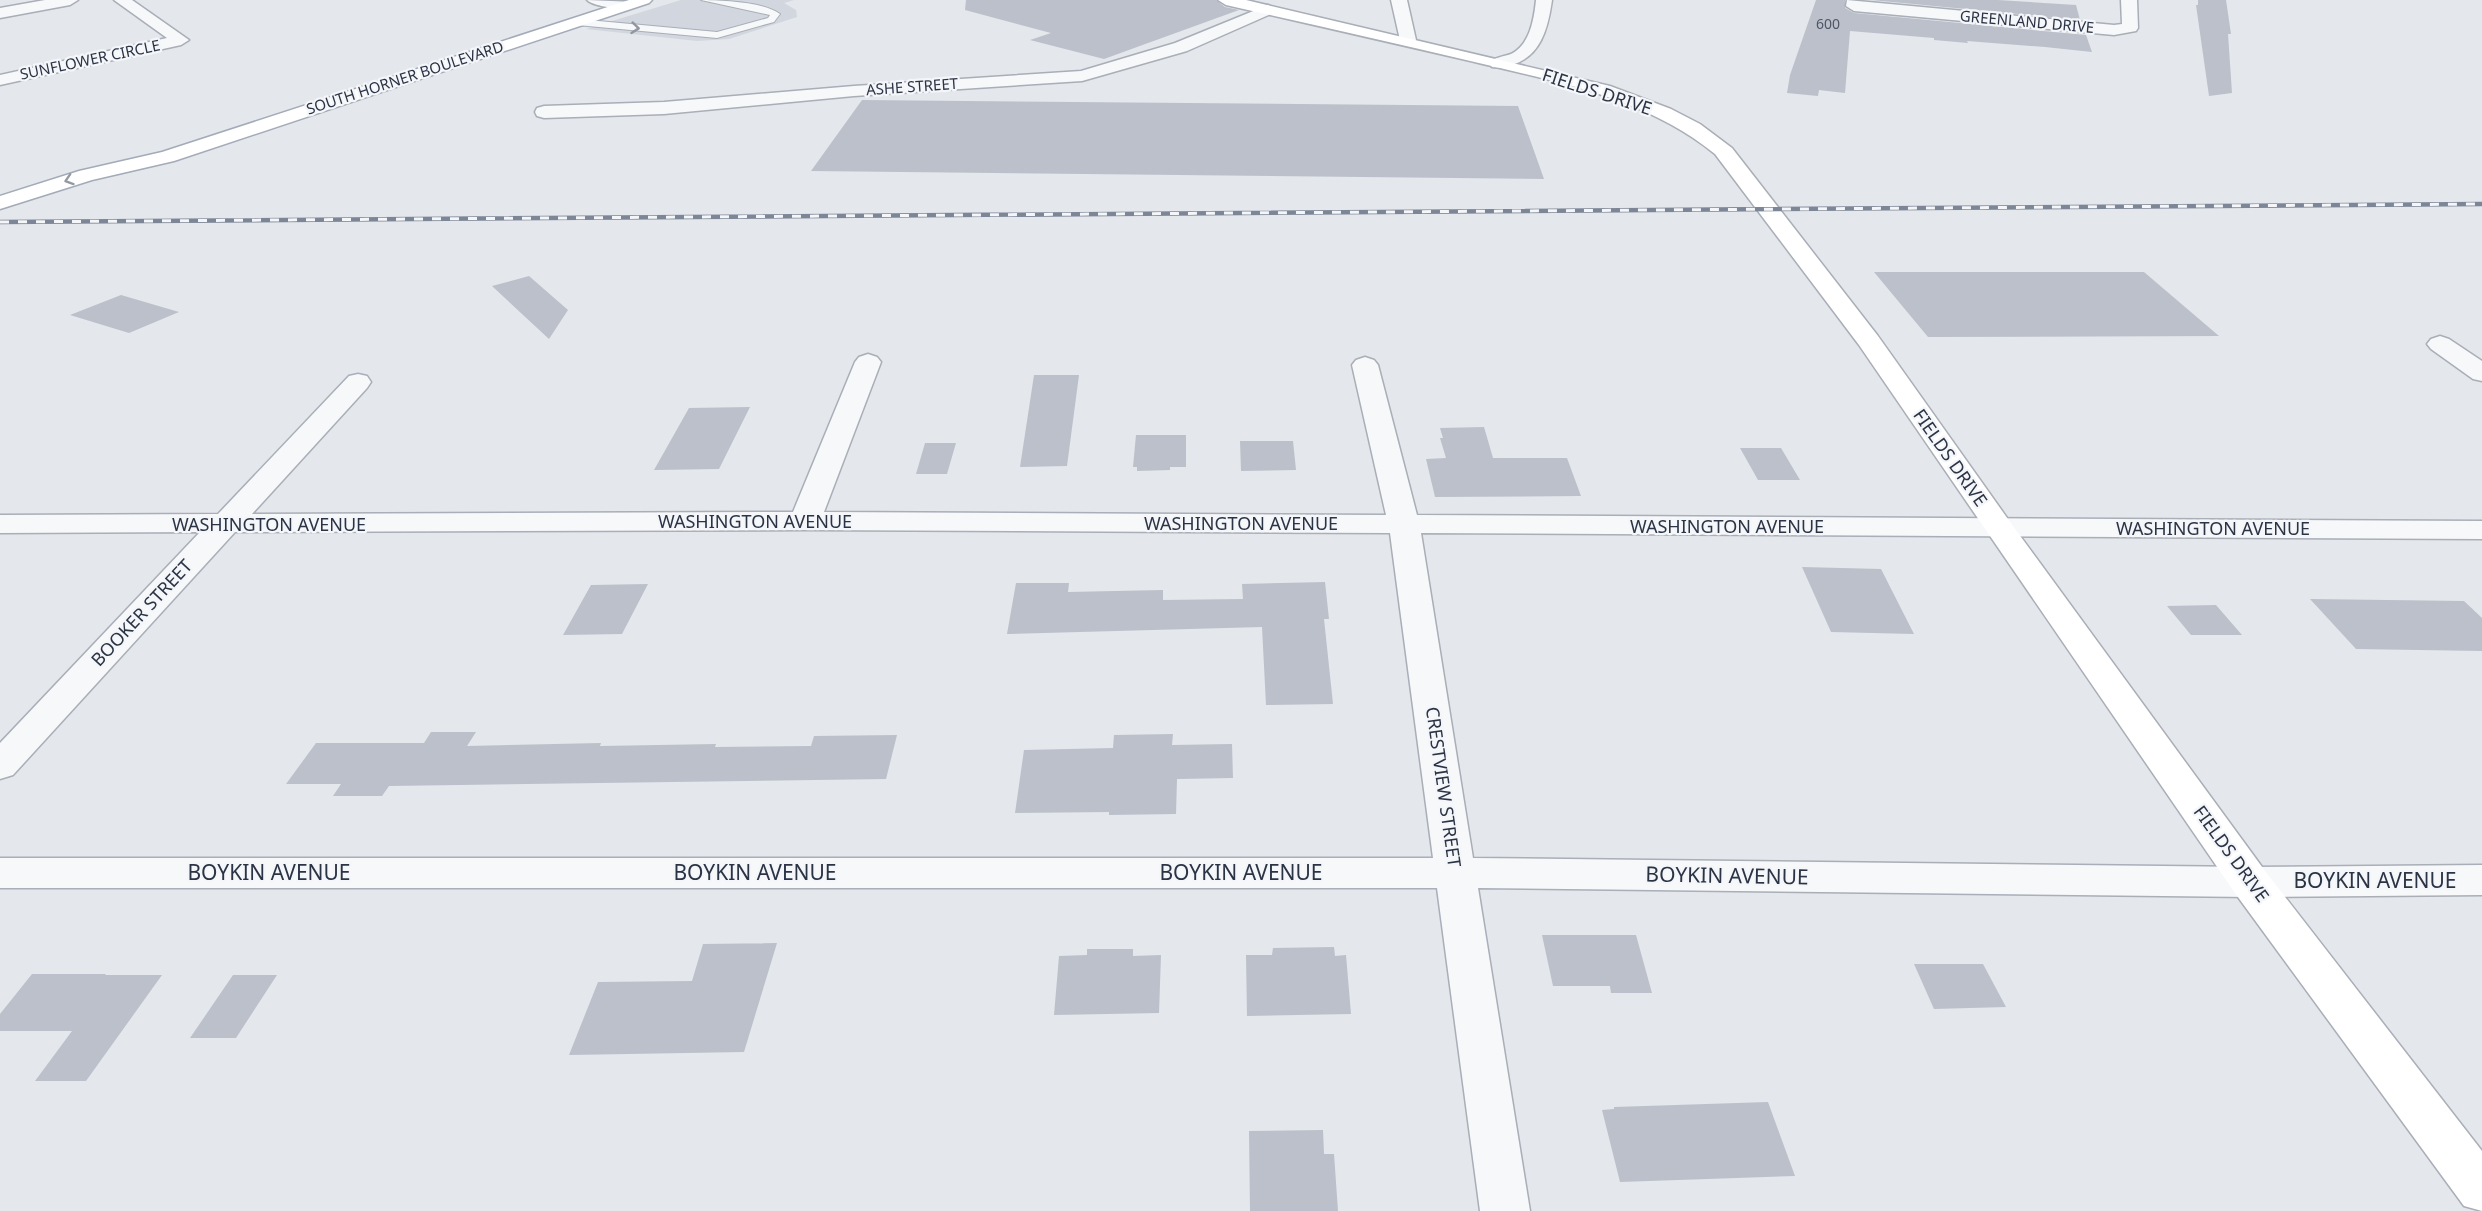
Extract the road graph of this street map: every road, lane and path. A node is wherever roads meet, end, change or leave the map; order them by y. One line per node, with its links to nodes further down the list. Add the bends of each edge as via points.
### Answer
1 (70, 0): 13 (street)
2 (122, 0): 18 (street, SUNFLOWER CIRCLE, via 181,40)
3 (596, 0): 9 (street)
4 (705, 0): 15 (lane, via 775,14 771,20 727,34)
5 (1226, 0): 12 (street, FIELDS DRIVE)
6 (1399, 0): 16 (street)
7 (1544, 0): 17 (street, via 1543,16 1531,44 1521,55)
8 (2129, 0): 10 (street, GREENLAND DRIVE, via 2130,28 2093,28)
9 (637, 2): 14 (street, SOUTH HORNER BOULEVARD)
10 (1855, 3)
11 (694, 7): 15 (lane, via 749,19)
12 (1268, 10): 16 (street, FIELDS DRIVE); 19 (street, ASHE STREET, via 1181,47 1082,76 664,108)
13 (0, 13)
14 (577, 22): 15 (lane, one-way to 15); 20 (street, SOUTH HORNER BOULEVARD)
15 (704, 34)
16 (1408, 40): 17 (street, FIELDS DRIVE)
17 (1498, 63): 32 (street, FIELDS DRIVE, via 1640,103 1688,126 1720,148 1869,341)
18 (0, 80)
19 (544, 112)
20 (167, 157): 21 (street, SOUTH HORNER BOULEVARD, one-way to 21, via 86,175); 22 (street, SOUTH HORNER BOULEVARD, via 117,180)
21 (0, 203)
22 (0, 219)
23 (2482, 344): 26 (street, via 2440,344)
24 (868, 362): 28 (street)
25 (1365, 365): 31 (street, CRESTVIEW STREET)
26 (2482, 373)
27 (358, 382): 30 (street, BOOKER STREET)
28 (805, 521): 30 (street, WASHINGTON AVENUE); 31 (street, WASHINGTON AVENUE)
29 (0, 524): 30 (street, WASHINGTON AVENUE)
30 (224, 525): 34 (street, BOOKER STREET)
31 (1404, 525): 32 (street, WASHINGTON AVENUE); 36 (street, CRESTVIEW STREET)
32 (1999, 529): 33 (street, WASHINGTON AVENUE); 38 (street, FIELDS DRIVE)
33 (2482, 530)
34 (0, 766)
35 (0, 873): 36 (street, BOYKIN AVENUE)
36 (1456, 873): 38 (street, BOYKIN AVENUE); 40 (street, CRESTVIEW STREET)
37 (2482, 880): 38 (street, BOYKIN AVENUE)
38 (2250, 882): 39 (street, FIELDS DRIVE)
39 (2482, 1190)
40 (1505, 1211)

